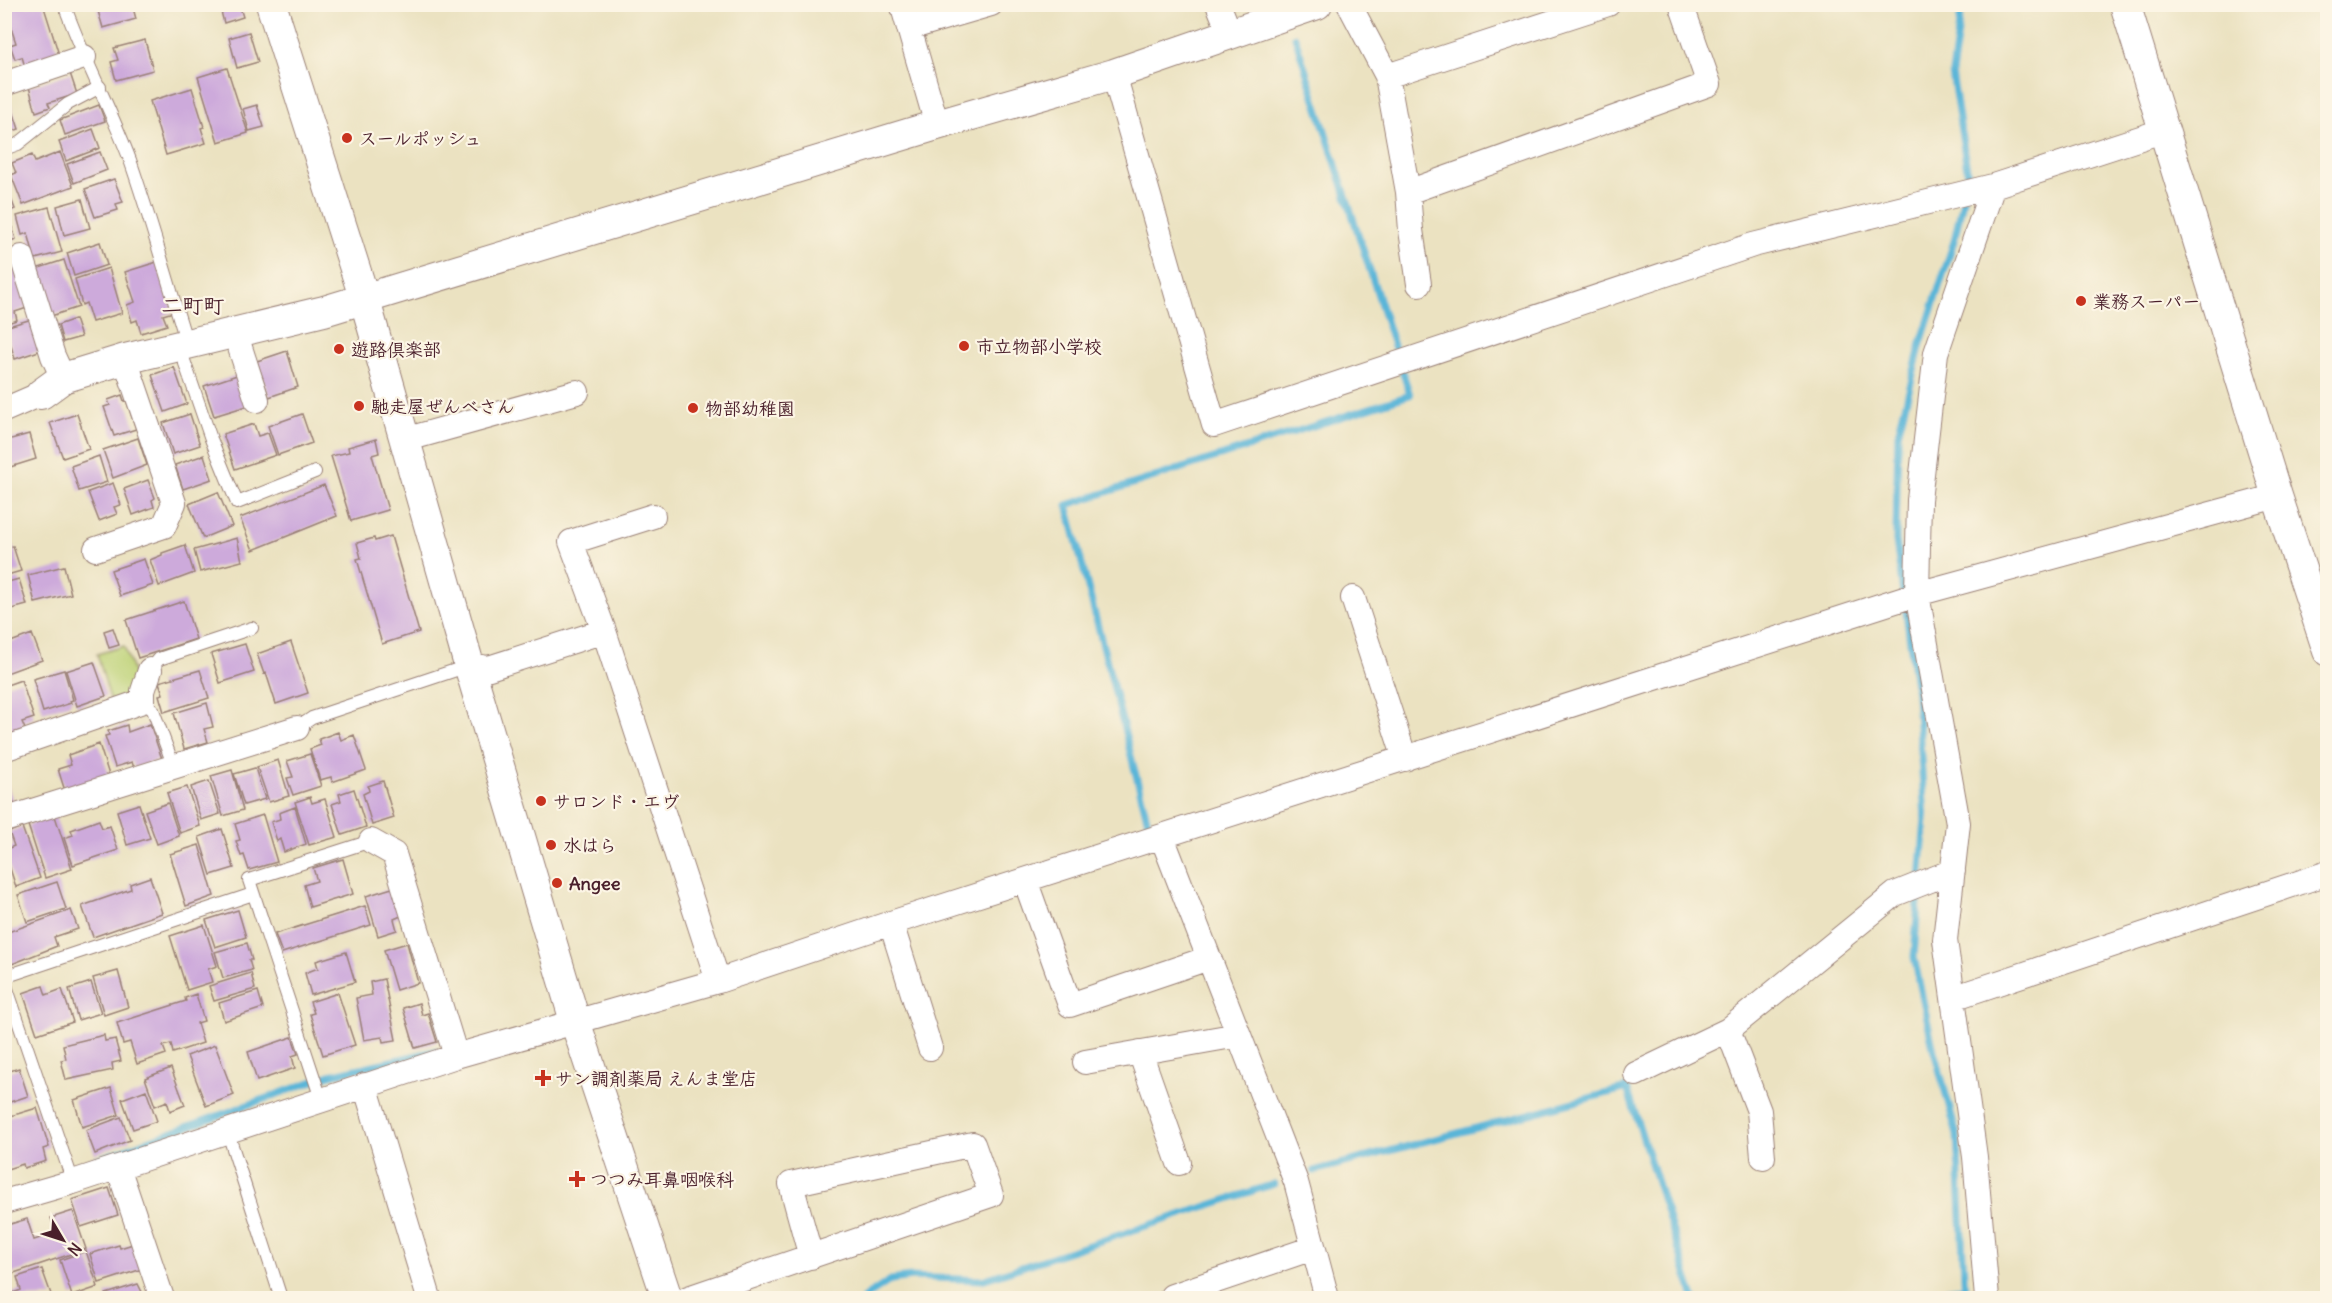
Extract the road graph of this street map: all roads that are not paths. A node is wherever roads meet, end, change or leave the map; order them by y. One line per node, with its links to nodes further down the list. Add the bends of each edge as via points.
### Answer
1 (64, 4): 13 (lane)
2 (272, 4): 25 (street)
3 (902, 4): 11 (street)
4 (991, 4): 11 (street)
5 (1218, 4): 12 (street)
6 (1317, 4): 12 (street)
7 (1349, 4): 15 (street)
8 (1608, 4): 15 (street)
9 (1681, 4): 22 (street, via 1709,84)
10 (2125, 4): 19 (street)
11 (909, 28): 18 (street)
12 (1231, 36): 14 (street)
13 (84, 57): 16 (street); 17 (lane)
14 (1114, 74): 18 (street); 21 (street, via 1214,425 1753,245)
15 (1387, 76): 22 (street)
16 (4, 84)
17 (100, 87): 20 (lane, via 68,104 18,144); 27 (lane, via 130,161)
18 (937, 125): 25 (street)
19 (2163, 131): 21 (street); 35 (street)
20 (4, 149)
21 (1993, 186): 38 (street, via 1936,353 1919,500)
22 (1408, 192): 24 (street)
23 (22, 257): 29 (street, via 53,356)
24 (1419, 284)
25 (364, 297): 26 (street, via 324,311); 33 (street)
26 (235, 332): 27 (street); 31 (street)
27 (183, 344): 28 (street); 34 (lane, via 211,439 237,503)
28 (125, 359): 29 (street); 37 (street, via 174,503 164,526)
29 (52, 386): 32 (street)
30 (577, 392): 33 (street)
31 (257, 400)
32 (4, 410)
33 (404, 440): 43 (street)
34 (315, 472)
35 (2277, 496): 38 (street); 42 (street)
36 (654, 516): 41 (street, via 571,542)
37 (96, 549)
38 (1917, 594): 48 (street); 53 (street, via 1958,823)
39 (1353, 598): 48 (street)
40 (252, 628): 44 (lane, via 159,659)
41 (604, 631): 43 (street, via 489,668); 59 (street)
42 (2328, 651)
43 (469, 666): 46 (lane, via 312,718); 62 (street)
44 (150, 670): 45 (street)
45 (143, 701): 47 (street); 49 (lane, via 153,710)
46 (297, 728): 49 (street)
47 (4, 749)
48 (1405, 759): 51 (street)
49 (174, 767): 50 (street)
50 (4, 820)
51 (1162, 837): 55 (street); 58 (street)
52 (371, 841): 56 (lane, via 249,880); 67 (street, via 394,854)
53 (1953, 871): 61 (street, via 1945,940); 63 (street, via 1895,894)
54 (2328, 873): 61 (street)
55 (1025, 880): 57 (street); 58 (street, via 1071,1005)
56 (253, 894): 60 (lane); 71 (lane)
57 (891, 923): 59 (street); 65 (street)
58 (1209, 958): 64 (street)
59 (716, 973): 62 (street)
60 (4, 978): 76 (lane)
61 (1953, 998): 87 (street, via 1975,1156)
62 (575, 1021): 67 (street); 84 (street)
63 (1728, 1030): 69 (street); 73 (street, via 1759,1111)
64 (1238, 1035): 66 (street); 78 (street, via 1296,1182)
65 (930, 1048)
66 (1140, 1052): 68 (street); 74 (street)
67 (456, 1056): 70 (street)
68 (1085, 1062)
69 (1636, 1074)
70 (365, 1085): 71 (street); 83 (street)
71 (317, 1086): 72 (street)
72 (227, 1130): 75 (street); 82 (lane)
73 (1763, 1157)
74 (1179, 1162)
75 (118, 1167): 76 (street); 81 (street)
76 (73, 1182): 77 (street)
77 (4, 1202)
78 (1314, 1248): 80 (street); 86 (street)
79 (811, 1257): 79 (street, via 991,1195 974,1144 791,1184); 85 (street)
80 (1172, 1296)
81 (162, 1299)
82 (281, 1299)
83 (429, 1299)
84 (668, 1299)
85 (688, 1299)
86 (1327, 1299)
87 (1987, 1299)

